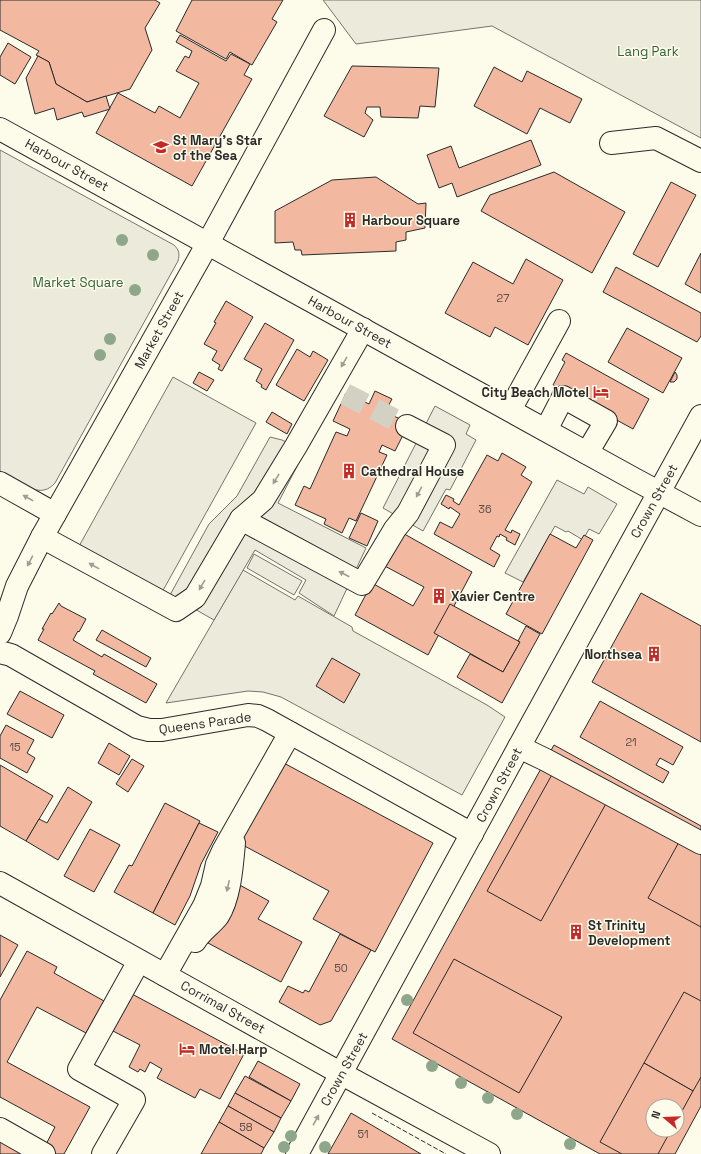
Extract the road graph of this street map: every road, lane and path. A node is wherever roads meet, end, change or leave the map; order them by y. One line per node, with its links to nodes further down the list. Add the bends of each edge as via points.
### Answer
1 (324, 30): 5 (street, Market Street)
2 (0, 129): 5 (street, Harbour Street)
3 (611, 143): 4 (street, via 656,138)
4 (701, 161)
5 (208, 243): 7 (street, Harbour Street); 15 (street, Market Street)
6 (558, 321): 8 (street)
7 (363, 328): 8 (street, Harbour Street); 17 (street, one-way to 17, via 338,390 296,446 263,500)
8 (510, 410): 11 (street, Harbour Street)
9 (701, 416): 14 (street, Crown Street)
10 (407, 426): 17 (street, one-way to 17, via 444,446 408,513 395,529 362,584)
11 (546, 430): 12 (street, Harbour Street); 12 (street, via 563,398 606,421)
12 (588, 453): 14 (street, Harbour Street)
13 (0, 483): 15 (street, one-way to 13)
14 (659, 492): 16 (street, Harbour Street); 22 (street, Crown Street)
15 (55, 514): 18 (street, Market Street)
16 (701, 515)
17 (241, 519): 18 (street, one-way to 18, via 195,597 176,610)
18 (42, 537): 19 (street, Market Street, one-way to 19, via 17,586)
19 (0, 633)
20 (0, 652): 21 (street, Queens Parade, via 11,655 137,727 162,730 248,715 258,716)
21 (290, 733): 23 (street, Queens Parade); 27 (street, via 217,864 204,906)
22 (519, 747): 23 (street, Crown Street); 24 (street)
23 (472, 834): 28 (street, Crown Street)
24 (701, 843)
25 (0, 883): 26 (street, Corrimal Street)
26 (139, 961): 27 (street, Corrimal Street); 31 (street, via 79,1069 134,1100)
27 (169, 978): 28 (street, Corrimal Street)
28 (342, 1074): 32 (street, Crown Street, one-way to 28); 33 (street, Corrimal Street)
29 (0, 1130): 30 (street)
30 (44, 1154)
31 (103, 1154)
32 (297, 1154)
33 (488, 1154)

